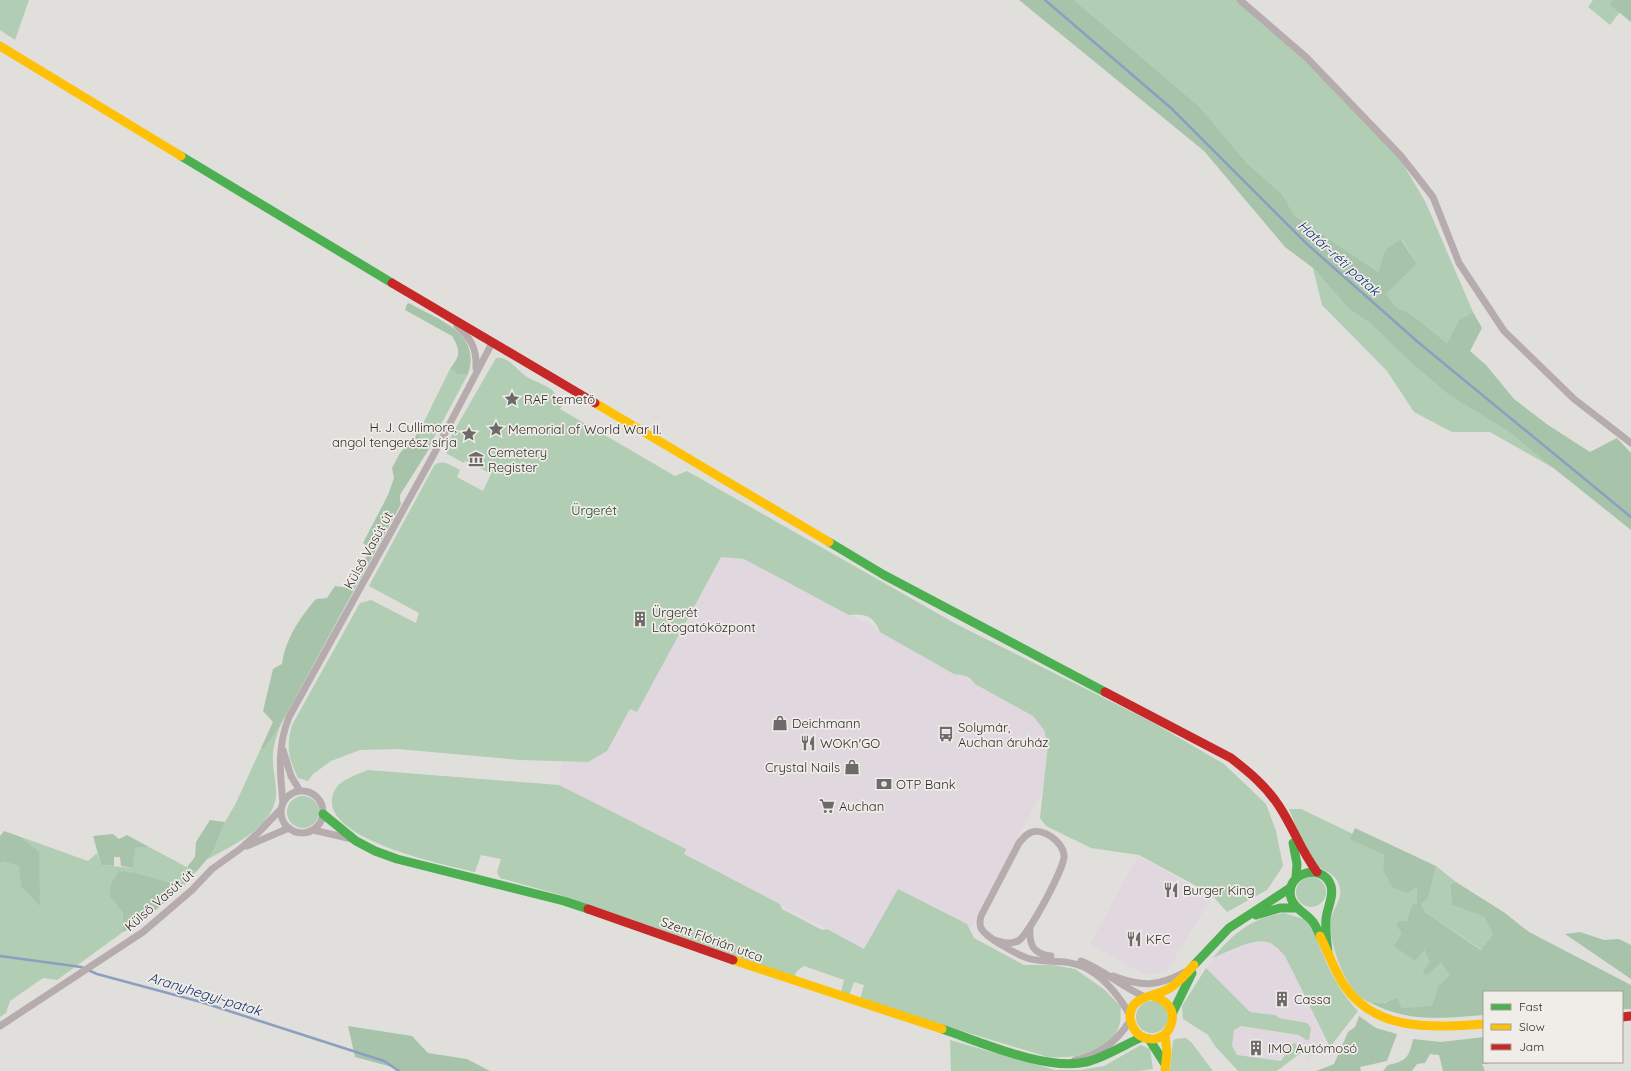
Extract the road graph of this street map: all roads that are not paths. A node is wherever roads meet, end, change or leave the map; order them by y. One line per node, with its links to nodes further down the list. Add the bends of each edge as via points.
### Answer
1 (1240, 0): 6 (street, via 1307,58 1401,156 1434,197 1459,263 1504,331 1574,399)
2 (0, 46): 3 (main road)
3 (444, 314): 4 (main road); 5 (street, Külső Vasút út, via 472,342 476,351)
4 (492, 343): 5 (street, Külső Vasút út); 11 (main road, via 884,575 1231,758 1267,789)
5 (476, 370): 7 (street, Külső Vasút út, via 434,454 289,717)
6 (1631, 443)
7 (281, 740): 8 (street, via 286,765); 9 (street, Külső Vasút út)
8 (300, 791): 9 (street, via 292,793); 10 (street, via 317,796)
9 (282, 806): 12 (street, via 283,822); 15 (street, Külső Vasút út)
10 (324, 814): 13 (street, via 321,822); 14 (main road, Szent Flórián utca)
11 (1288, 823): 16 (main road); 17 (main road, via 1296,855)
12 (289, 828): 13 (street, via 302,833); 15 (street, Külső Vasút út)
13 (313, 830): 14 (street, Szent Flórián utca)
14 (356, 841): 35 (main road, Szent Flórián utca, via 397,859 564,901 853,1002 1018,1056)
15 (240, 850): 32 (street, Külső Vasút út, via 212,869 192,890 143,932)
16 (1317, 872): 17 (main road, via 1306,872); 19 (main road, via 1331,884)
17 (1296, 877): 18 (main road)
18 (1290, 888): 20 (main road, via 1290,896); 22 (main road)
19 (1329, 903): 21 (main road, via 1319,912); 25 (main road, via 1326,921)
20 (1296, 908): 21 (main road); 22 (main road, via 1280,908)
21 (1305, 913): 25 (main road, via 1316,925)
22 (1243, 919): 26 (main road, via 1219,936)
23 (1030, 928): 24 (street, via 1022,938 1011,943); 24 (street, via 1064,860 1063,850 1056,839 1038,832 1028,834 1019,843 981,916 981,928); 27 (street, via 1029,940 1034,951 1039,954 1074,958)
24 (994, 940): 30 (street, via 1026,958 1073,962 1086,968 1115,992)
25 (1328, 952): 31 (main road, via 1348,992 1368,1011 1394,1024)
26 (1195, 966): 27 (street, via 1169,980 1146,985); 28 (main road, via 1169,988); 29 (main road)
27 (1104, 973): 28 (street, via 1122,986)
28 (1149, 996): 29 (main road, via 1165,1000); 30 (main road, via 1134,1005)
29 (1173, 1012): 33 (main road, via 1172,1024)
30 (1130, 1018): 34 (main road, via 1137,1033); 35 (street, Szent Flórián utca, via 1119,1037 1104,1049 1089,1056)
31 (1483, 1024)
32 (0, 1026)
33 (1165, 1034): 34 (main road, via 1157,1038); 36 (main road)
34 (1146, 1038): 35 (main road, Szent Flórián utca, via 1088,1062); 36 (main road)
35 (1059, 1063)
36 (1165, 1068)

